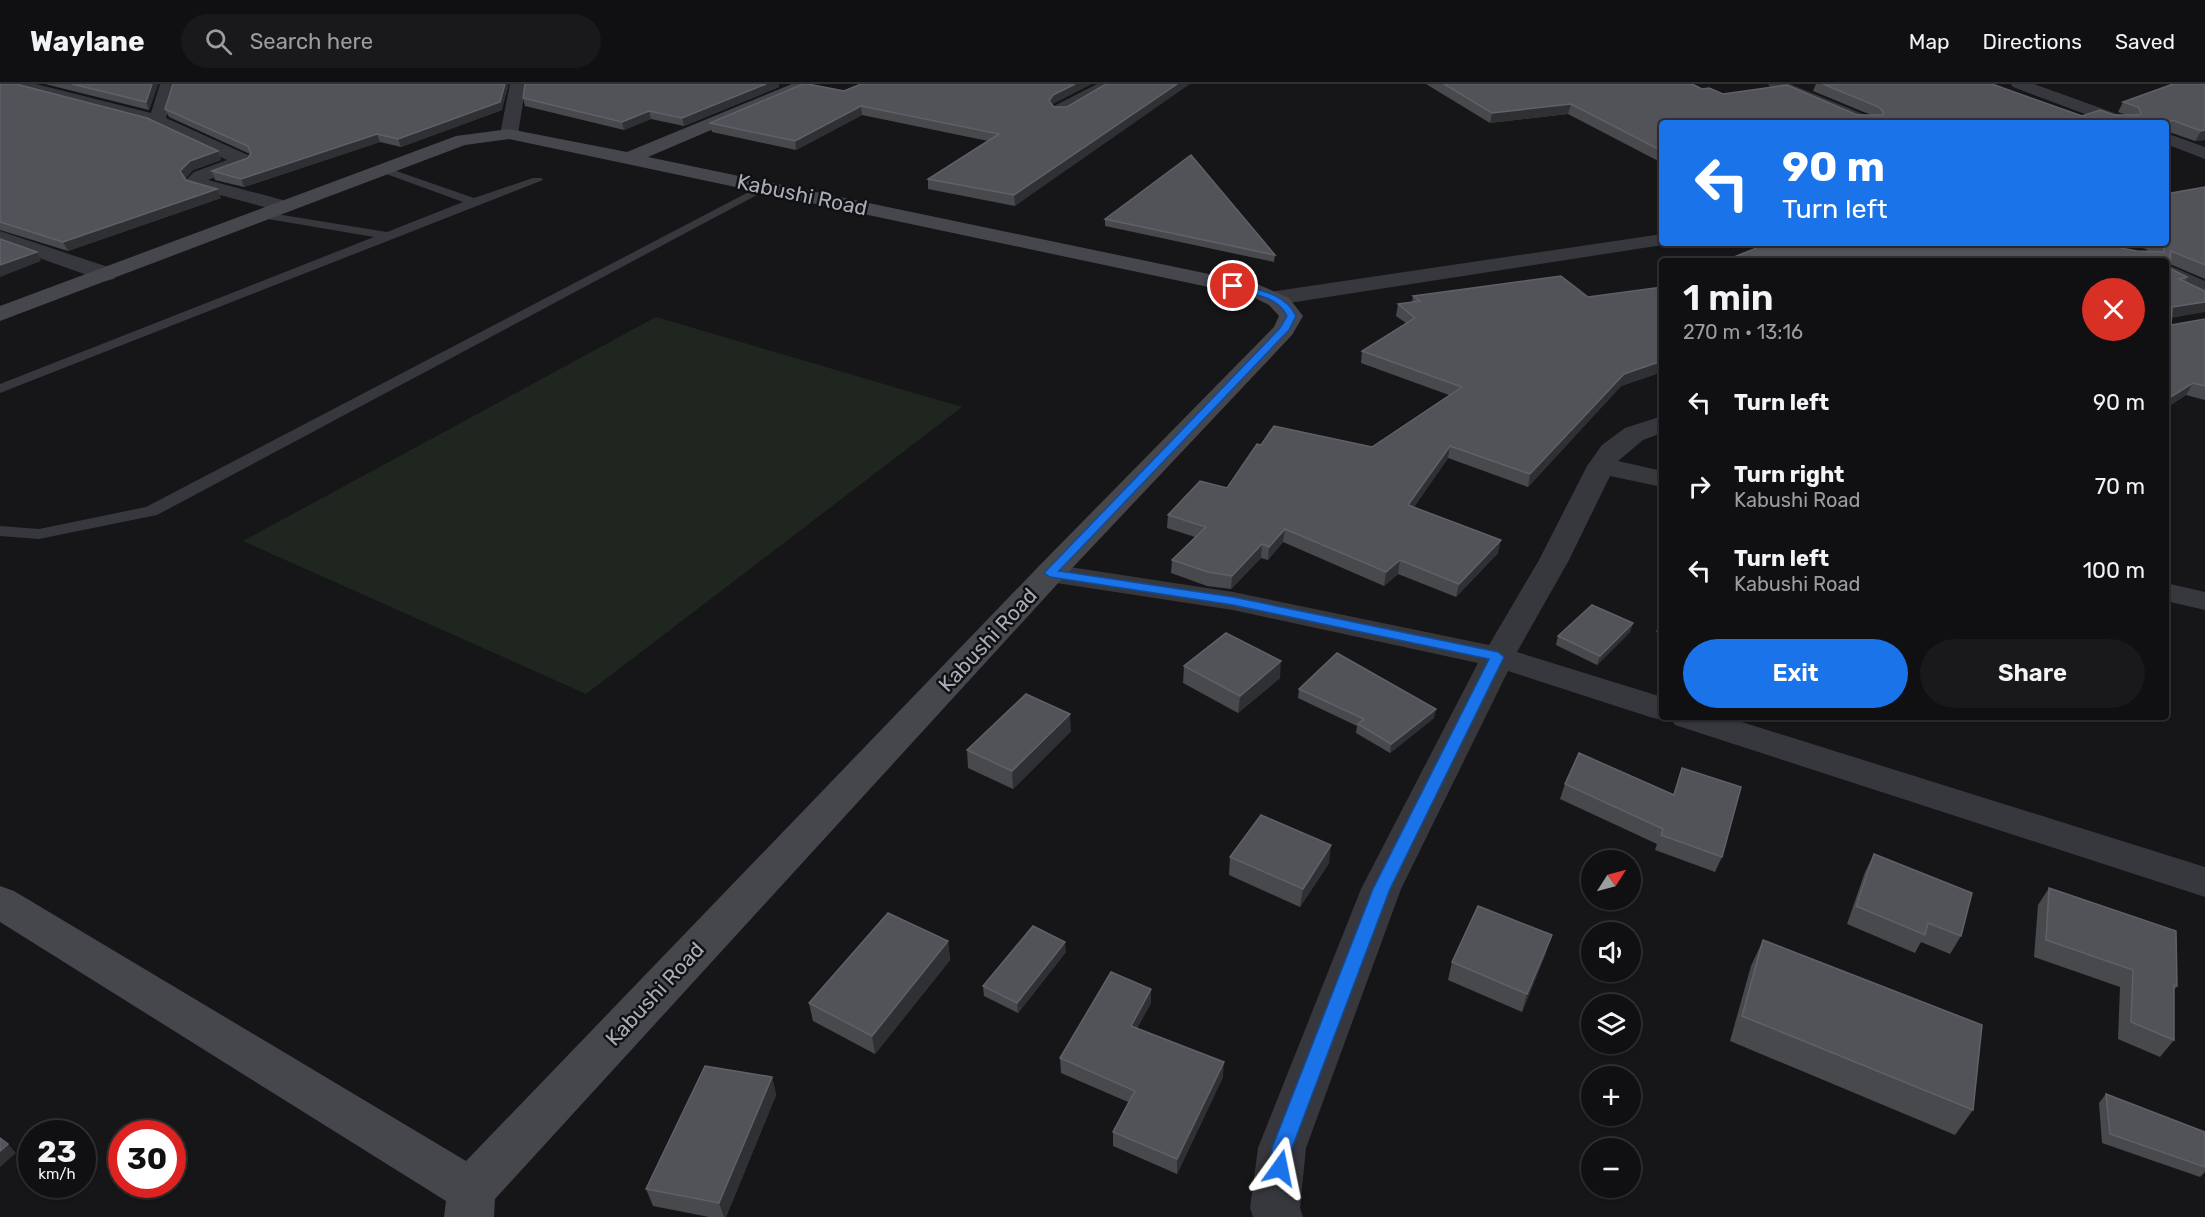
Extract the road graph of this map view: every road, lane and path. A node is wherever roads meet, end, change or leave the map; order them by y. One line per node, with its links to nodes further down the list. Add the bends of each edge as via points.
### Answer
1 (17, 84): 9 (street)
2 (168, 84): 9 (street)
3 (518, 84): 12 (street)
4 (803, 84): 15 (main road)
5 (1109, 84): 8 (street)
6 (1776, 84): 10 (street)
7 (2019, 84): 11 (street)
8 (1060, 110)
9 (157, 120): 22 (street, via 243,160 201,176 197,183)
10 (1862, 120)
11 (2117, 120)
12 (509, 134): 15 (main road, Kabushi Road); 18 (main road, Kabushi Road, via 462,140)
13 (2169, 139): 14 (street)
14 (2205, 153)
15 (629, 158): 20 (main road, Kabushi Road)
16 (2205, 160): 17 (street)
17 (2186, 163)
18 (382, 169): 21 (lane); 22 (main road, Kabushi Road)
19 (537, 180): 21 (lane)
20 (764, 187): 30 (main road, Kabushi Road); 36 (lane, via 151,511 39,534)
21 (474, 202): 24 (lane)
22 (283, 206): 23 (main road, Kabushi Road)
23 (262, 214): 24 (lane); 28 (main road, Kabushi Road)
24 (389, 236): 32 (lane)
25 (0, 237): 28 (street)
26 (1659, 240): 30 (street)
27 (2169, 272): 29 (street)
28 (106, 274): 31 (main road, Kabushi Road)
29 (2205, 290)
30 (1276, 298): 37 (main road, Kabushi Road, via 1287,306 1291,316 1284,330)
31 (0, 314)
32 (0, 389)
33 (1659, 425): 34 (street, via 1634,434 1612,451)
34 (1601, 466): 35 (street); 40 (street, via 1554,560)
35 (1659, 478)
36 (0, 531)
37 (1050, 573): 40 (street, via 1222,599); 45 (main road, Kabushi Road)
38 (2169, 593): 39 (street)
39 (2205, 601)
40 (1498, 657): 41 (street); 46 (street, via 1381,889 1282,1148 1275,1208)
41 (1659, 708)
42 (1696, 720): 43 (street)
43 (2205, 882)
44 (0, 902): 45 (main road)
45 (470, 1203)
46 (1278, 1217)

